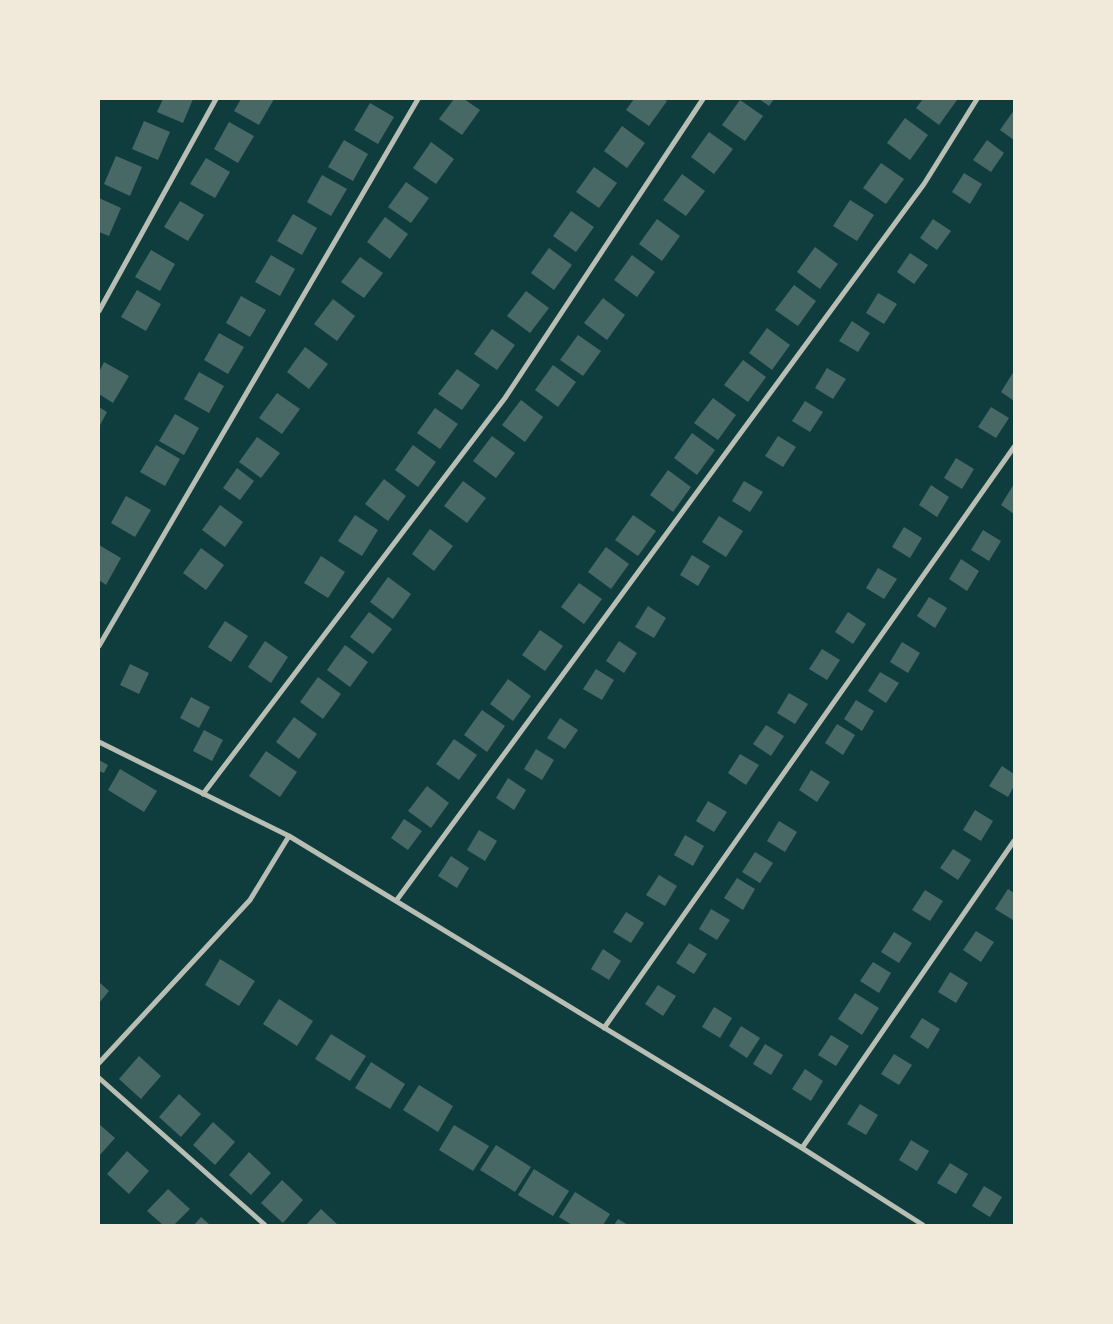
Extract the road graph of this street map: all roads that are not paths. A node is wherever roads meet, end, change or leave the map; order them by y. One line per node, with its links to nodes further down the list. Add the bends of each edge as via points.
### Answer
1 (216, 99): 5 (street)
2 (418, 99): 7 (street)
3 (702, 99): 9 (street, via 506,398)
4 (977, 99): 12 (street, via 924,184)
5 (99, 311)
6 (1014, 447): 13 (street)
7 (99, 646)
8 (99, 742): 9 (street)
9 (203, 794): 10 (street)
10 (289, 836): 12 (street); 14 (street, via 250,900)
11 (1014, 841): 16 (street)
12 (396, 902): 13 (street)
13 (604, 1028): 16 (street)
14 (99, 1063)
15 (99, 1078): 17 (street)
16 (802, 1148): 18 (street)
17 (264, 1225)
18 (923, 1225)

